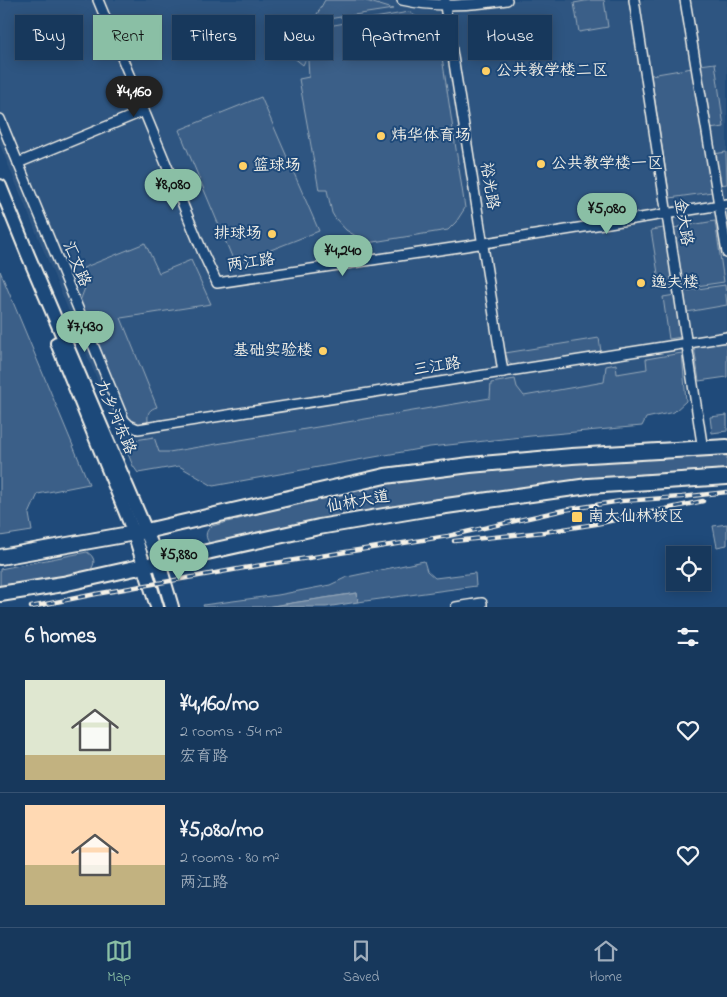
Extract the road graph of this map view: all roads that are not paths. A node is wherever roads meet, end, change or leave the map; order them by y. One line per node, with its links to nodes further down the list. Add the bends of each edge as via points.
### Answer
1 (98, 0): 7 (street)
2 (402, 0): 6 (street)
3 (507, 0): 6 (street)
4 (634, 0): 13 (street, 金大路)
5 (685, 0): 11 (street)
6 (445, 3): 14 (street, 裕光路)
7 (144, 111): 9 (street); 14 (street, 两江路, via 217,283)
8 (0, 119): 9 (street, 汇文路)
9 (18, 163): 19 (street, 汇文路, via 124,420 129,426)
10 (0, 186): 23 (main road, 九乡河东路)
11 (723, 204): 13 (street); 15 (street)
12 (0, 205): 23 (main road, 九乡河东路)
13 (667, 214): 14 (street); 17 (street, 金大路)
14 (483, 244): 18 (street, 裕光路)
15 (727, 253)
16 (727, 337): 17 (street, 三江路)
17 (686, 344): 18 (street, 三江路); 21 (street, 金大路)
18 (503, 372): 19 (street, 三江路)
19 (152, 427)
20 (727, 448): 21 (main road, 仙林大道)
21 (703, 450): 23 (main road, 仙林大道, via 498,462 385,476)
22 (727, 477): 25 (main road, 仙林大道, via 588,486 478,500 320,527)
23 (140, 532): 24 (main road, 仙林大道); 25 (main road, 九乡河东路); 26 (main road, 九乡河东路)
24 (0, 557)
25 (159, 563): 26 (main road, 仙林大道); 29 (main road, 九乡河东路)
26 (145, 566): 27 (main road, 仙林大道); 28 (main road, 九乡河东路)
27 (0, 594)
28 (157, 607)
29 (172, 607)
30 (456, 607): 31 (street, via 482,603)
31 (482, 607)

